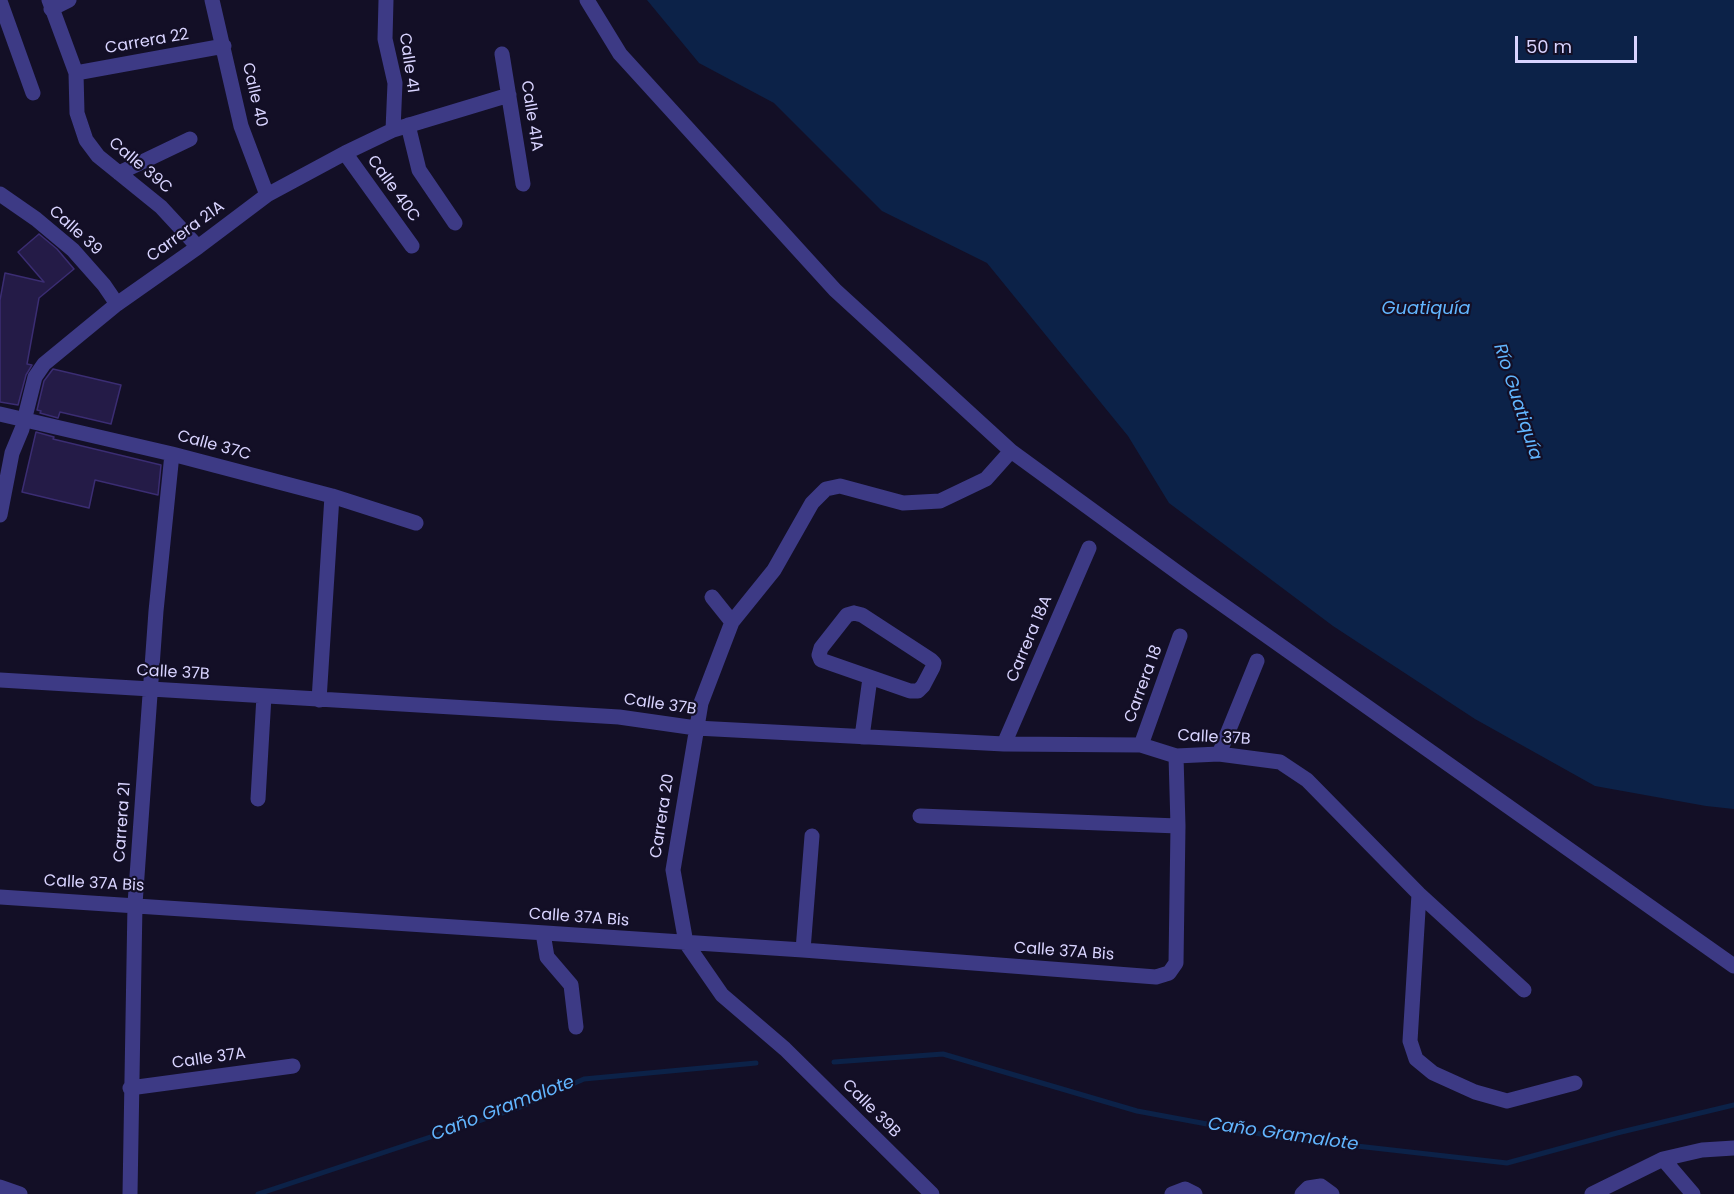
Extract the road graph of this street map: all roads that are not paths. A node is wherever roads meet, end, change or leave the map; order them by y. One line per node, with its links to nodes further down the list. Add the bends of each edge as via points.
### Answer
1 (69, 0): 6 (street)
2 (212, 0): 8 (street, Calle 40)
3 (386, 0): 14 (street, Calle 41, via 385,39 395,83)
4 (587, 0): 27 (street, via 620,54 835,290)
5 (0, 1): 7 (street)
6 (50, 4): 10 (street, Calle 39C)
7 (5, 28): 11 (street)
8 (224, 46): 10 (street, Carrera 22); 20 (street, Calle 40, via 241,126)
9 (502, 54): 12 (street, Calle 41A)
10 (76, 73): 17 (street, Calle 39C, via 77,112 82,131 98,156)
11 (33, 93)
12 (509, 94): 13 (street, Carrera 21A); 18 (street, Calle 41A)
13 (408, 125): 14 (street, Carrera 21A); 21 (street, via 419,170)
14 (393, 130): 16 (street, Carrera 21A)
15 (190, 139): 17 (street)
16 (345, 153): 20 (street, Carrera 21A); 22 (street, Calle 40C)
17 (118, 173): 23 (street, Calle 39C, via 161,207)
18 (523, 184)
19 (0, 194): 24 (street, Calle 39, via 73,250)
20 (267, 195): 23 (street, Carrera 21A)
21 (455, 223)
22 (412, 246)
23 (198, 247): 24 (street, Carrera 21A)
24 (117, 304): 26 (street, Carrera 21A, via 44,364 35,377)
25 (0, 414): 26 (street, Calle 37C)
26 (24, 418): 28 (street, Calle 37C); 30 (street, Carrera 21A, via 12,453)
27 (1011, 451): 34 (street, Carrera 20, via 986,479 940,501 903,503 840,486 826,489 812,503 774,570); 58 (street)
28 (172, 454): 29 (street, Calle 37C); 39 (street, Carrera 21)
29 (332, 496): 31 (street, Calle 37C); 41 (street)
30 (0, 514)
31 (416, 523)
32 (1089, 549): 44 (street, Carrera 18A)
33 (712, 597): 34 (street)
34 (732, 622): 42 (street, Carrera 20)
35 (1180, 636): 45 (street, Carrera 18)
36 (1257, 661): 46 (street)
37 (870, 678): 37 (street, via 918,691 934,663 862,615 847,615 819,655 821,660); 43 (street)
38 (0, 680): 39 (street, Calle 37B)
39 (150, 690): 40 (street, Calle 37B); 54 (street, Carrera 21)
40 (264, 696): 41 (street, Calle 37B); 48 (street)
41 (319, 700): 42 (street, Calle 37B, via 619,717)
42 (696, 728): 43 (street, Calle 37B); 56 (street, Carrera 20, via 673,870)
43 (862, 737): 44 (street, Calle 37B)
44 (1004, 744): 45 (street, Calle 37B)
45 (1141, 745): 47 (street, Calle 37B)
46 (1219, 754): 47 (street, Calle 37B); 52 (street, Calle 37B, via 1280,762 1307,780)
47 (1176, 756): 50 (street)
48 (258, 799)
49 (920, 816): 50 (street)
50 (1178, 826): 57 (street, Calle 37A Bis, via 1176,963 1169,973 1156,977)
51 (812, 836): 57 (street)
52 (1419, 894): 59 (street, Calle 37B); 63 (street, via 1410,1041 1416,1059 1433,1072 1475,1092 1507,1101)
53 (0, 897): 54 (street, Calle 37A Bis)
54 (135, 904): 55 (street, Calle 37A Bis); 64 (street, Carrera 21)
55 (543, 933): 56 (street, Calle 37A Bis); 60 (street, via 547,957 571,986)
56 (686, 943): 57 (street, Calle 37A Bis); 61 (street, Carrera 20, via 722,995)
57 (803, 950)
58 (1734, 966)
59 (1524, 990)
60 (576, 1026)
61 (785, 1049): 71 (street, Calle 39B)
62 (292, 1066): 64 (street, Calle 37A)
63 (1575, 1083)
64 (130, 1088): 70 (street, Carrera 21)
65 (1727, 1148): 66 (street, via 1685,1152); 67 (street)
66 (1663, 1159): 76 (street); 77 (street)
67 (1734, 1161)
68 (0, 1187): 69 (street)
69 (20, 1194)
70 (130, 1194)
71 (932, 1194)
72 (1172, 1194): 73 (street, via 1185,1189)
73 (1195, 1194)
74 (1302, 1194): 75 (street, via 1308,1188 1321,1186)
75 (1332, 1194)
76 (1592, 1194)
77 (1693, 1194)

